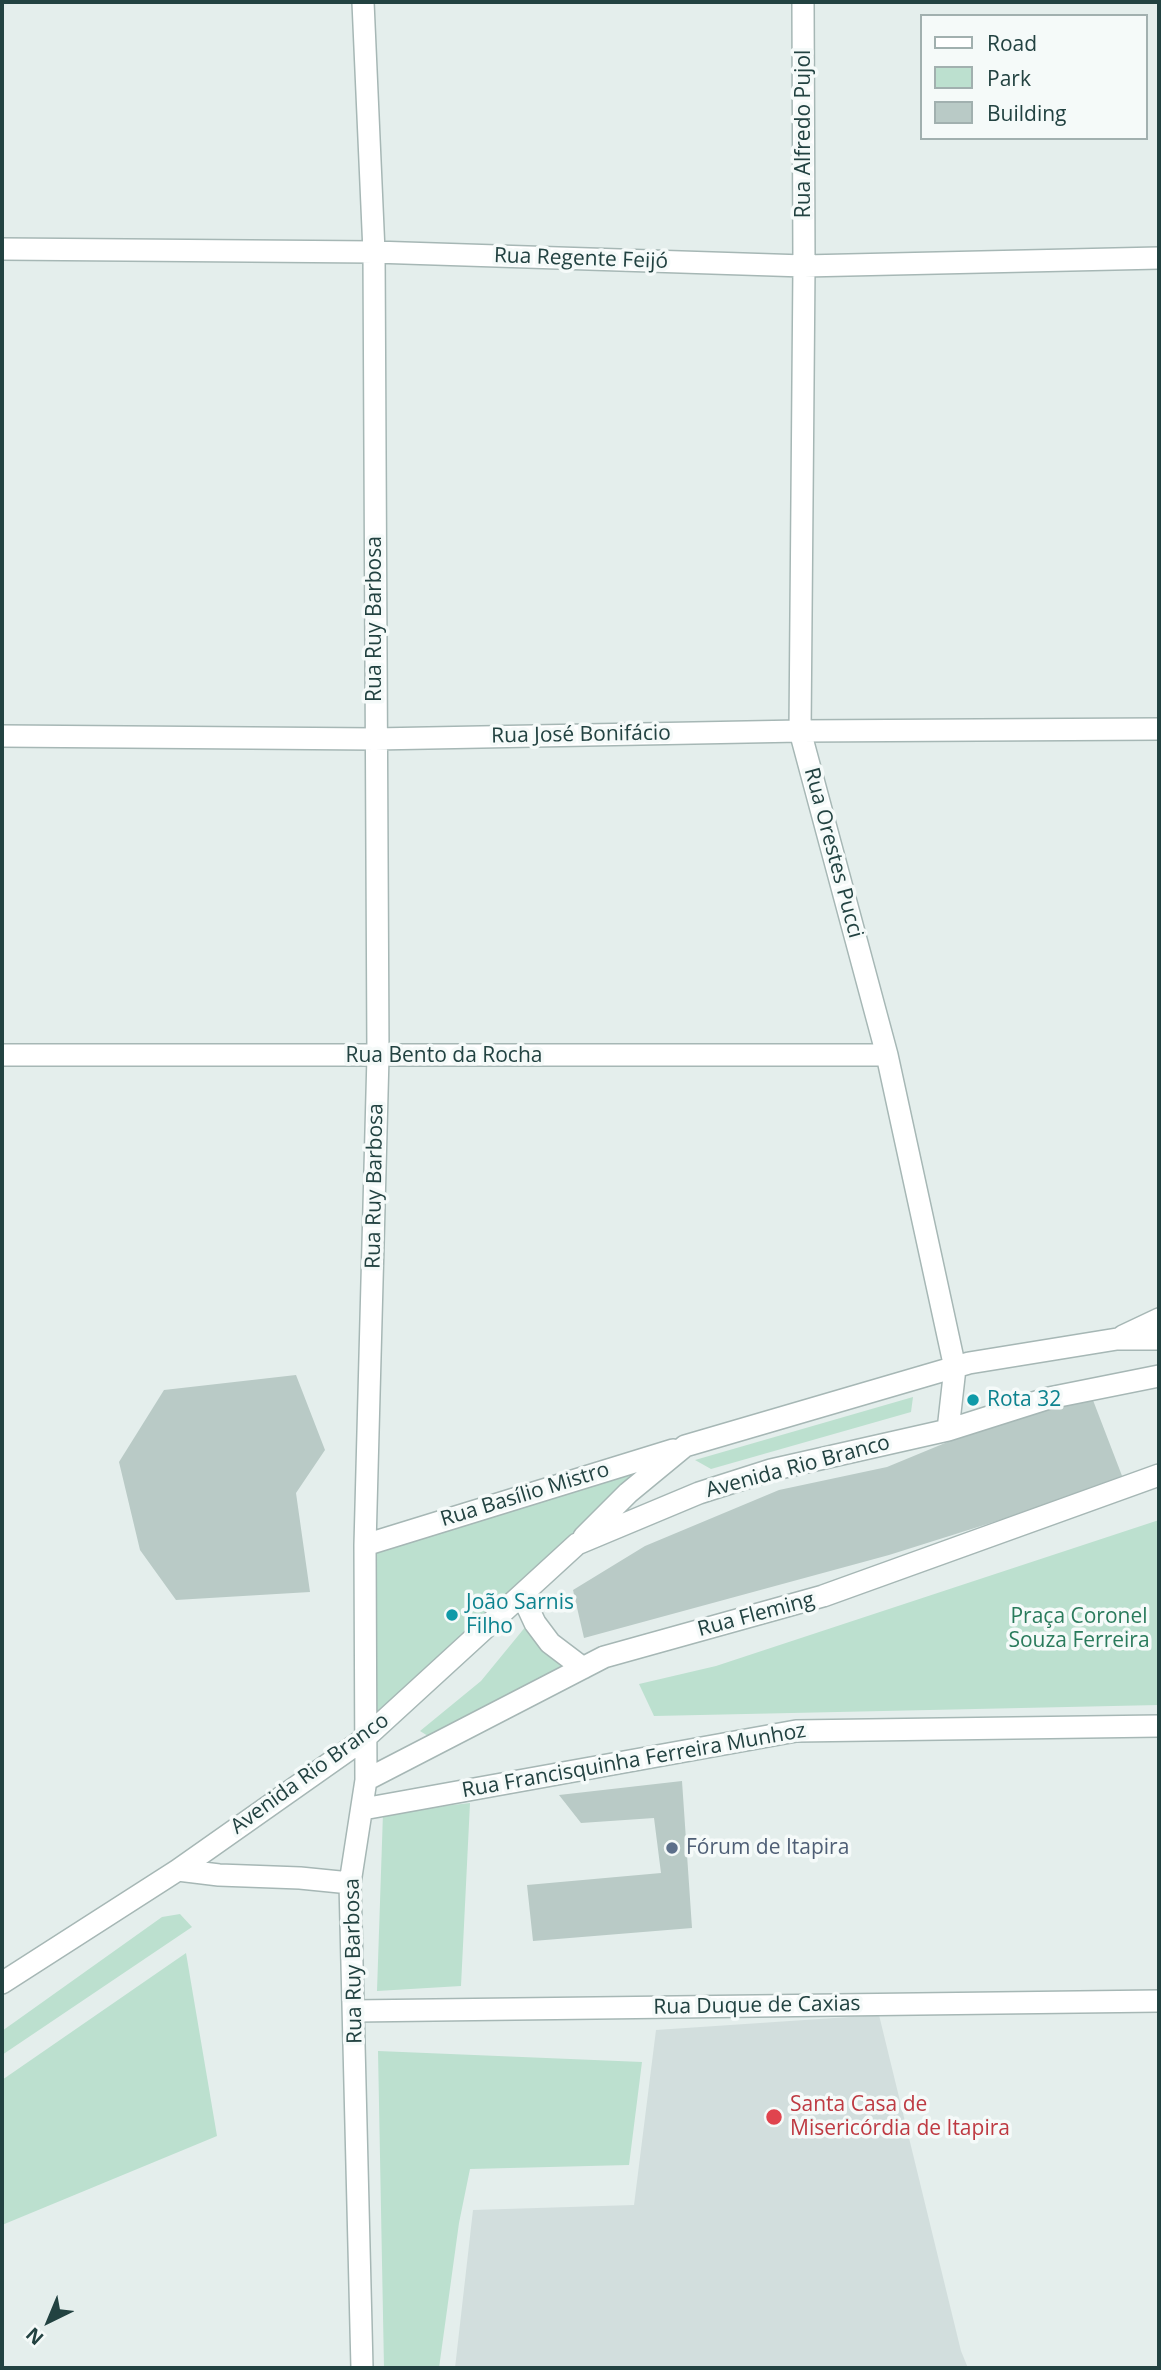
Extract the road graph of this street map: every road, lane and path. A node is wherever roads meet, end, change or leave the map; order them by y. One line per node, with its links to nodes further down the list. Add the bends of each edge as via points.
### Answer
1 (363, 2): 4 (street, Rua Ruy Barbosa)
2 (803, 2): 6 (street, Rua Alfredo Pujol)
3 (2, 249): 4 (street, Rua Regente Feijó)
4 (374, 252): 6 (street, Rua Regente Feijó); 10 (street, Rua Ruy Barbosa)
5 (1159, 258): 6 (street, Rua Regente Feijó)
6 (804, 266): 8 (street, Rua Orestes Pucci)
7 (1159, 729): 8 (street, Rua José Bonifácio)
8 (800, 731): 10 (street, Rua José Bonifácio); 12 (street, Rua Orestes Pucci)
9 (2, 736): 10 (street, Rua José Bonifácio)
10 (375, 738): 13 (street, Rua Ruy Barbosa)
11 (2, 1055): 13 (street, Rua Bento da Rocha)
12 (887, 1055): 13 (street, Rua Bento da Rocha); 17 (street, Rua Orestes Pucci)
13 (378, 1056): 23 (street, Rua Ruy Barbosa)
14 (1159, 1319): 15 (street)
15 (1116, 1339): 16 (street); 17 (street, Rua Basílio Mistro)
16 (1159, 1339)
17 (955, 1368): 19 (street, Rua Orestes Pucci); 20 (street, Rua Basílio Mistro)
18 (1159, 1376): 19 (street, Avenida Rio Branco, via 1049,1398)
19 (948, 1430): 22 (street, Avenida Rio Branco, via 771,1470 699,1493)
20 (685, 1446): 22 (street, via 628,1493); 23 (street, Rua Basílio Mistro)
21 (1159, 1475): 25 (street, Rua Fleming, via 823,1596 604,1657)
22 (578, 1544): 24 (street, Avenida Rio Branco)
23 (365, 1545): 27 (street, Rua Ruy Barbosa)
24 (522, 1595): 25 (street, via 550,1643); 27 (street, Avenida Rio Branco)
25 (583, 1668): 28 (street, Rua Fleming)
26 (1159, 1726): 29 (street, Rua Francisquinha Ferreira Munhoz, via 796,1731)
27 (364, 1739): 28 (street, Rua Ruy Barbosa); 30 (street, Avenida Rio Branco)
28 (366, 1780): 29 (street, Rua Ruy Barbosa)
29 (362, 1809): 31 (street, Rua Ruy Barbosa)
30 (177, 1870): 31 (street); 32 (street, Avenida Rio Branco)
31 (350, 1883): 34 (street, Rua Ruy Barbosa)
32 (2, 1983)
33 (1159, 2001): 34 (street, Rua Duque de Caxias)
34 (354, 2011): 35 (street, Rua Ruy Barbosa)
35 (362, 2368)

